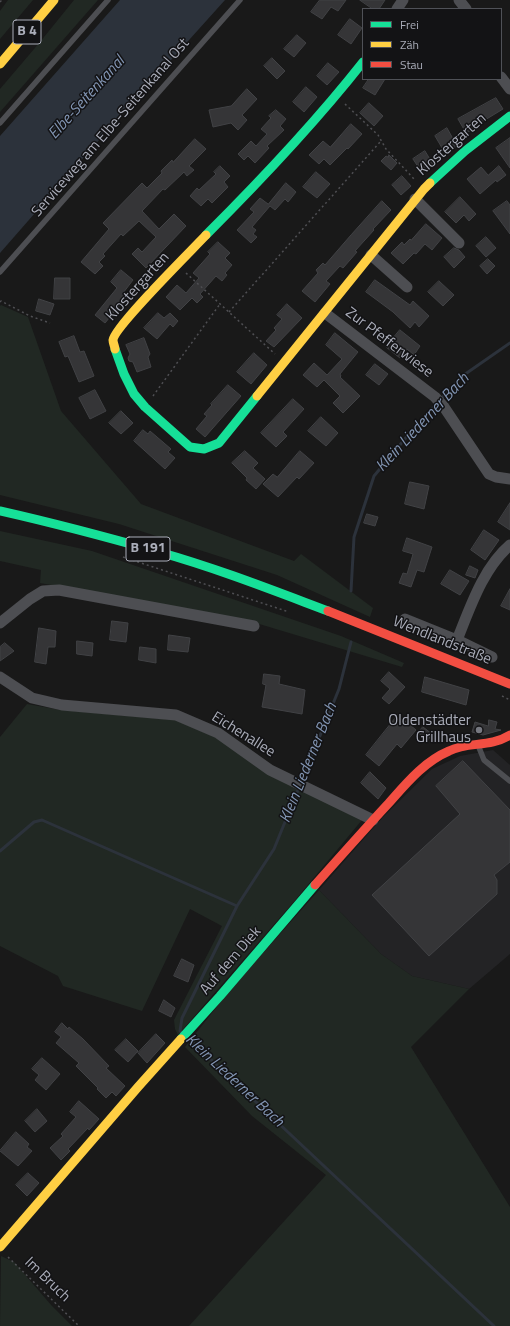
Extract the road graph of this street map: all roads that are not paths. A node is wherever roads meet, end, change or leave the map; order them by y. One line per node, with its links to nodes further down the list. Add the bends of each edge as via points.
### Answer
1 (54, 0): 5 (main road, B 4)
2 (108, 0): 9 (lane)
3 (240, 0): 13 (lane, Serviceweg am Elbe-Seitenkanal Ost)
4 (362, 63): 15 (main road, Klostergarten, via 257,184 177,265 117,331 113,340 124,374 134,394 190,447 204,449 219,443)
5 (0, 64)
6 (502, 78): 7 (street)
7 (510, 89)
8 (510, 116): 10 (main road, Klostergarten, via 465,150)
9 (0, 123)
10 (415, 199): 11 (street, Klostergarten); 12 (main road, Klostergarten)
11 (459, 243)
12 (371, 255): 14 (street); 15 (main road, Klostergarten)
13 (0, 272)
14 (407, 287)
15 (325, 313): 16 (street, Zur Pfefferwiese, via 435,397 489,474)
16 (510, 479)
17 (0, 511): 25 (main road, Wendlandstraße / B 191, via 160,552 251,582 364,624)
18 (510, 545): 22 (street, via 491,567 478,590)
19 (405, 619): 22 (street)
20 (0, 623): 21 (street, via 36,595 59,590)
21 (254, 626)
22 (457, 640): 23 (street)
23 (492, 656)
24 (0, 677): 29 (street, Eichenallee, via 32,698 62,706 176,715 218,733 270,770)
25 (510, 684)
26 (510, 735): 27 (main road, Auf dem Diek, via 488,744)
27 (478, 744): 28 (lane, via 484,760); 29 (main road, Auf dem Diek, via 448,751 420,769)
28 (510, 781)
29 (372, 820): 30 (main road, Auf dem Diek, via 184,1035)
30 (3, 1250)

